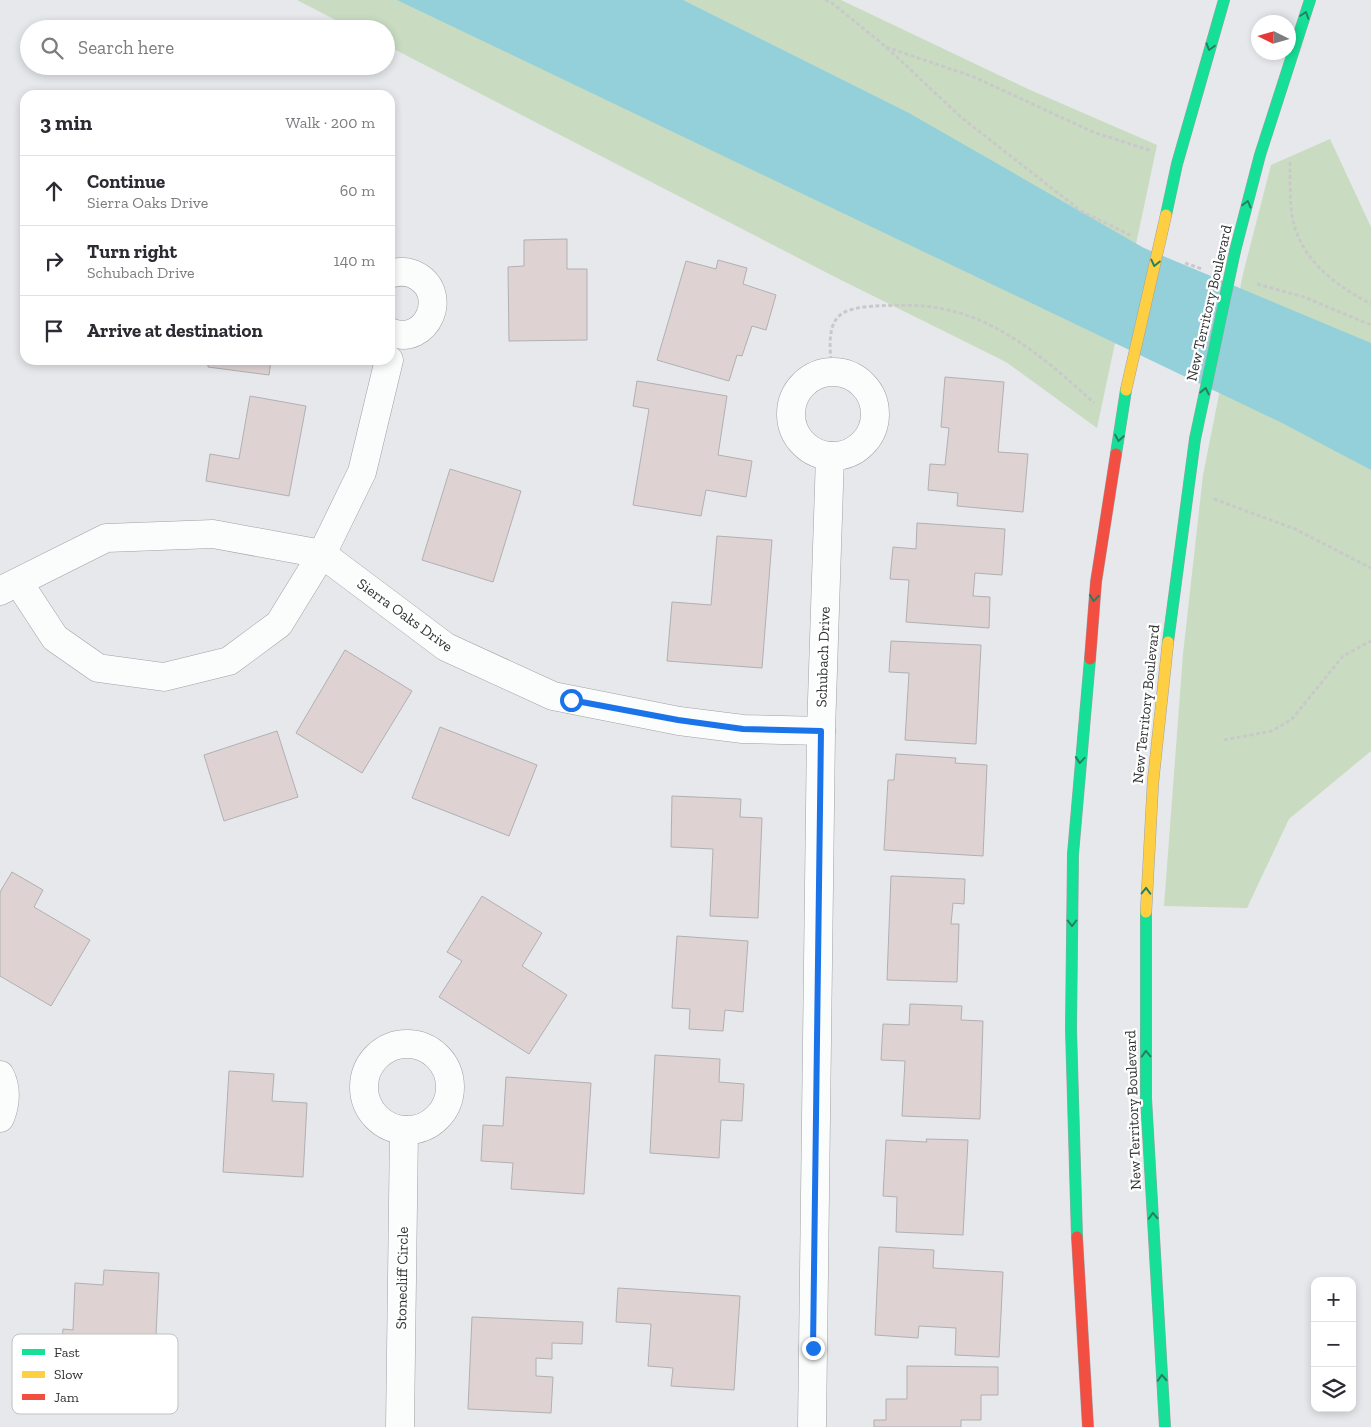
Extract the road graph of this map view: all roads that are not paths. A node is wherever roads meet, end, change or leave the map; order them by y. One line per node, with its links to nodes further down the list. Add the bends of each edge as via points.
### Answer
1 (1224, 0): 15 (main road, one-way to 15, bridge, via 1177,164 1126,390 1096,582 1073,854 1076,1210)
2 (1310, 0): 16 (main road, New Territory Boulevard, one-way to 2, bridge, via 1144,1010 1147,852 1162,675 1195,439 1234,252 1260,154)
3 (395, 273): 4 (street, via 408,272 428,285 433,309 423,325)
4 (395, 339)
5 (388, 365): 7 (street, via 362,472)
6 (830, 456): 6 (street, via 814,452 801,441 793,427 792,411 796,395 807,382 821,374 838,372 853,377 866,387 876,418 871,434 860,447 846,455); 9 (street, Schubach Drive)
7 (322, 554): 8 (street, Sierra Oaks Drive, via 213,534 106,538); 8 (street, via 279,624 229,661 164,677 98,668 55,638); 9 (street, Sierra Oaks Drive, via 446,647 553,696 743,729)
8 (9, 587)
9 (821, 731): 14 (street, Schubach Drive)
10 (0, 1075): 11 (street, via 6,1100)
11 (0, 1118)
12 (404, 1130): 13 (street, Stonecliff Circle)
13 (400, 1427)
14 (812, 1427)
15 (1088, 1427)
16 (1165, 1427)

